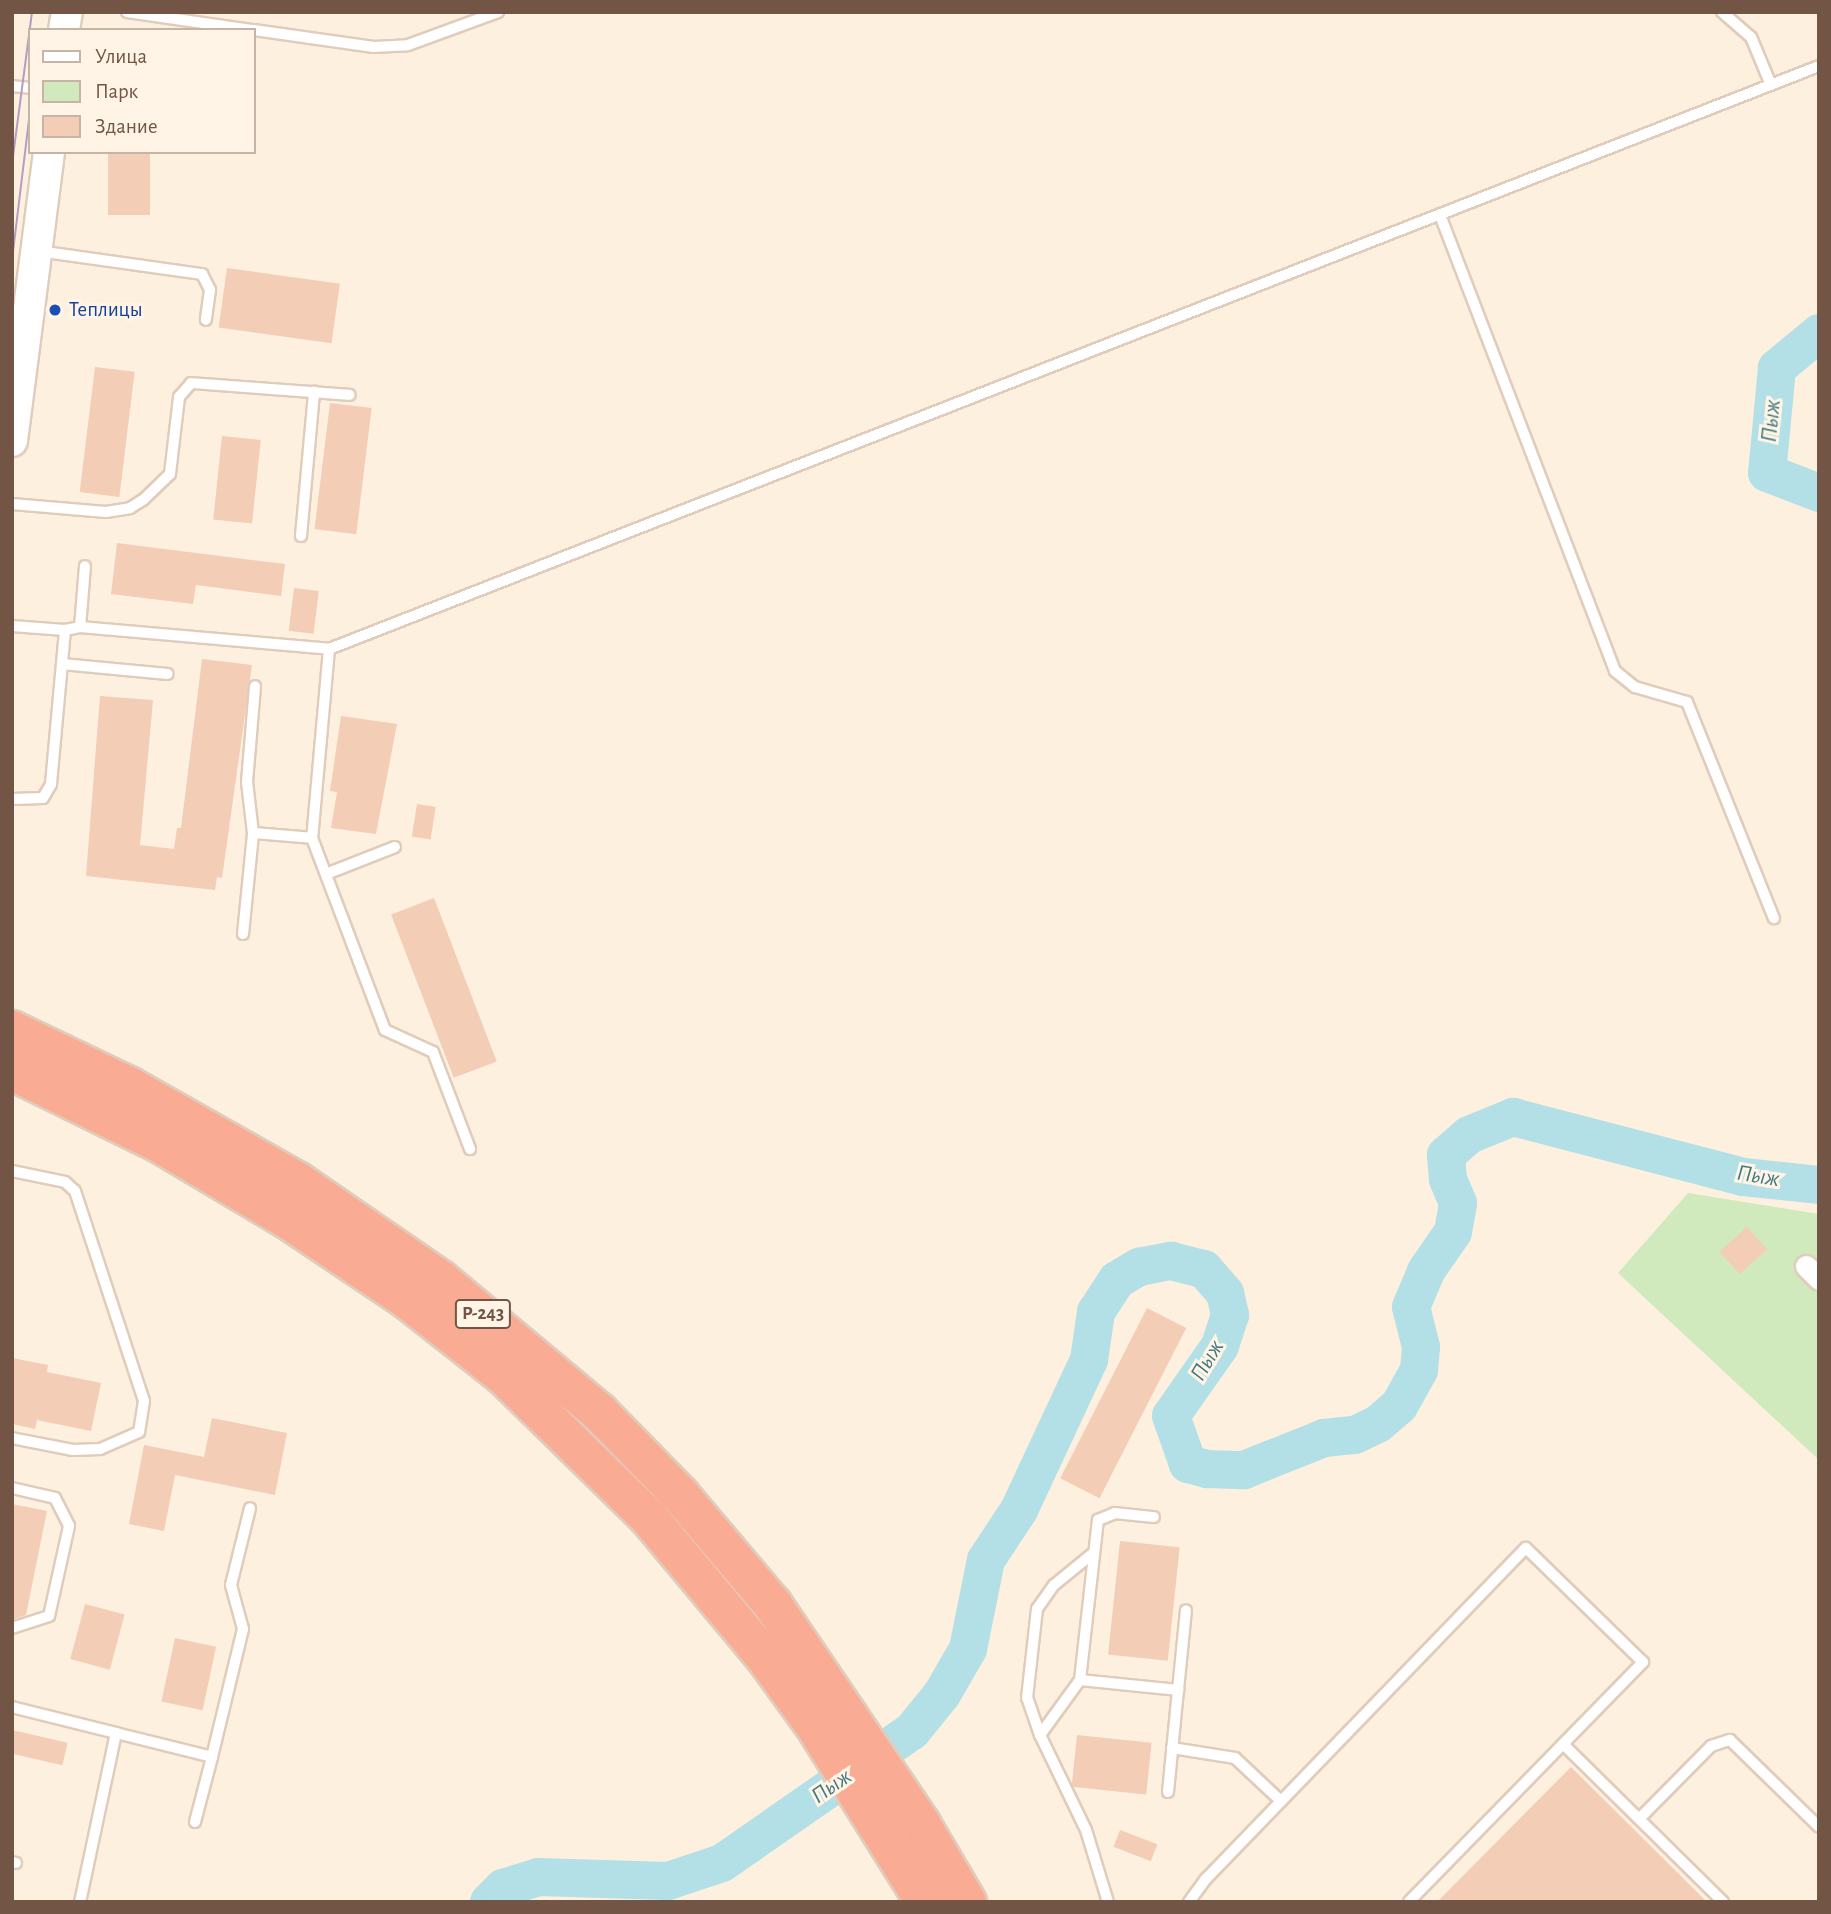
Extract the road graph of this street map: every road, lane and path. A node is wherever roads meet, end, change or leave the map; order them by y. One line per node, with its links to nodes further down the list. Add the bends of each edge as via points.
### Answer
1 (127, 12): 4 (lane)
2 (498, 12): 5 (lane, via 437,37 374,47)
3 (1722, 12): 7 (lane, via 1751,37)
4 (239, 28)
5 (256, 30)
6 (1819, 66): 7 (lane)
7 (1771, 85): 9 (lane)
8 (49, 154): 10 (street)
9 (1440, 215): 21 (lane); 30 (lane, via 1615,671 1634,687 1687,702)
10 (38, 251): 11 (lane, via 202,274 210,290); 14 (street)
11 (206, 320)
12 (314, 392): 13 (lane); 15 (lane, via 191,383 179,397 170,474 143,500 130,508 106,512); 16 (lane)
13 (350, 395)
14 (12, 441)
15 (12, 504)
16 (301, 536)
17 (85, 566): 19 (lane)
18 (12, 626): 20 (lane)
19 (80, 626): 20 (lane); 21 (lane)
20 (65, 630): 22 (lane)
21 (329, 649): 27 (lane)
22 (62, 664): 23 (lane); 25 (lane, via 48,793 30,801)
23 (168, 674)
24 (256, 686): 26 (lane, via 247,782)
25 (12, 799)
26 (253, 833): 27 (lane); 31 (lane)
27 (312, 838): 29 (lane)
28 (395, 847): 29 (lane)
29 (326, 874): 34 (lane, via 385,1030 433,1052)
30 (1773, 918)
31 (243, 934)
32 (19, 1032): 46 (highway, Р-243, via 129,1086 297,1181 441,1280 526,1349 599,1412 680,1495 772,1605)
33 (16, 1072): 46 (highway, Р-243, via 157,1142 290,1222 409,1301 503,1375 649,1518 765,1657)
34 (470, 1149)
35 (12, 1171): 36 (lane, via 65,1182 75,1191 144,1401 139,1432 100,1449 73,1450)
36 (12, 1438)
37 (12, 1488): 42 (lane, via 55,1498 69,1526 49,1616)
38 (250, 1508): 51 (lane, via 231,1585 243,1629)
39 (1154, 1517): 40 (lane, via 1105,1515 1095,1527)
40 (1092, 1554): 43 (lane); 48 (lane, via 1054,1585 1037,1609 1027,1698)
41 (1186, 1610): 44 (lane)
42 (12, 1628)
43 (1080, 1680): 44 (lane); 48 (lane)
44 (1178, 1690): 50 (lane)
45 (12, 1707): 47 (lane)
46 (830, 1717): 57 (highway, Р-243)
47 (116, 1733): 51 (lane); 58 (lane)
48 (1040, 1735): 61 (lane, via 1086,1830)
49 (1563, 1744): 53 (lane, via 1643,1662 1526,1548); 54 (lane); 63 (lane)
50 (1172, 1748): 52 (lane); 53 (lane, via 1235,1758)
51 (212, 1757): 55 (lane)
52 (1168, 1792)
53 (1281, 1801): 62 (lane)
54 (1639, 1819): 56 (lane, via 1711,1746 1730,1740); 64 (lane)
55 (195, 1822)
56 (1819, 1826)
57 (906, 1834): 59 (highway, Р-243); 60 (highway, Р-243)
58 (80, 1902)
59 (925, 1902)
60 (967, 1902)
61 (1108, 1902)
62 (1189, 1902)
63 (1409, 1902)
64 (1723, 1902)

